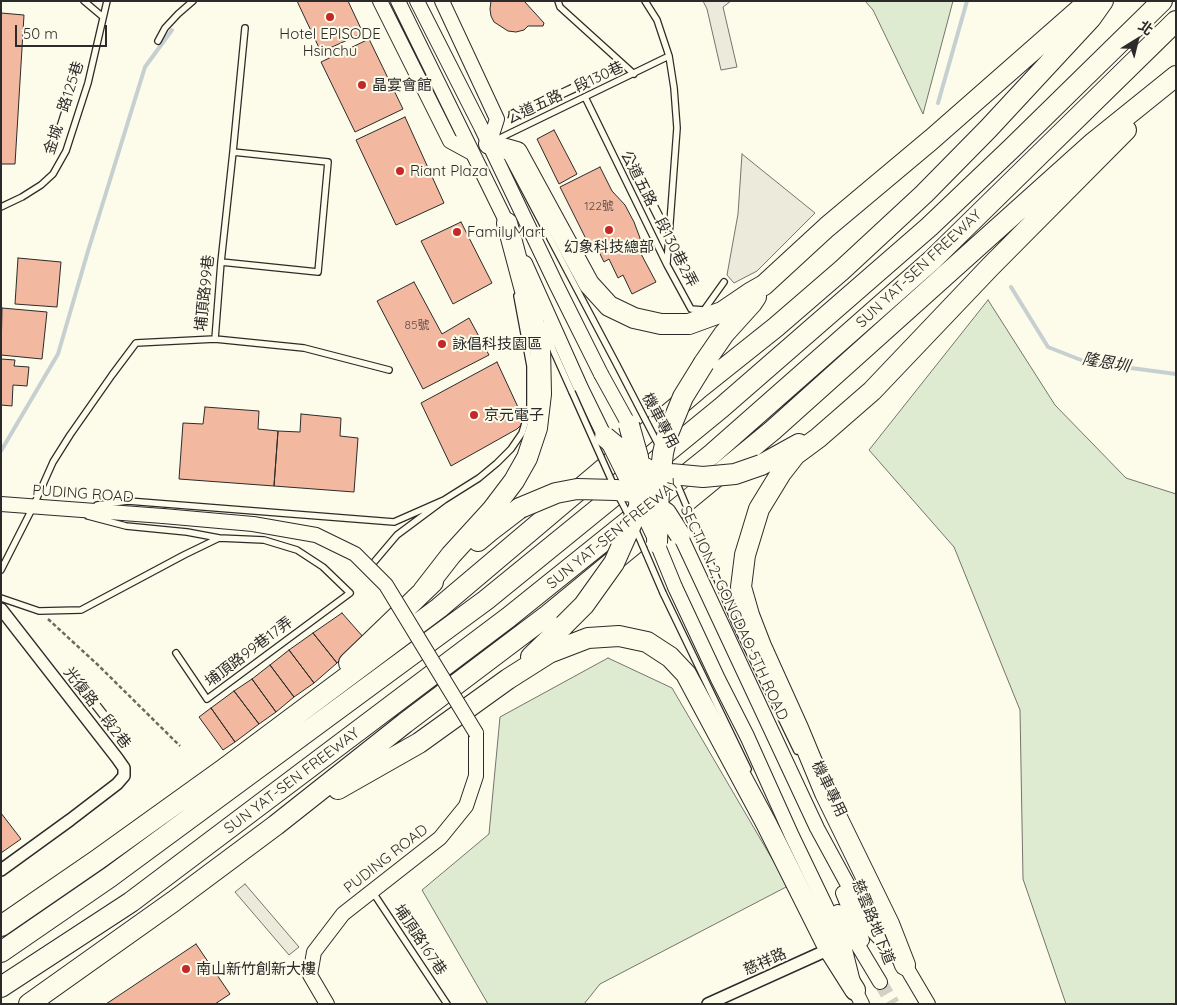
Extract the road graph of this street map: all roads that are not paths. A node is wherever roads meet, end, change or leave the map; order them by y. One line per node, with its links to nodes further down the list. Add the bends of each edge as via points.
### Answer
1 (84, 1): 13 (lane)
2 (107, 1): 13 (lane, 金城一路125巷)
3 (193, 1): 16 (lane, via 178,14)
4 (380, 1): 22 (street, via 450,141)
5 (398, 1): 22 (street)
6 (417, 1): 22 (street)
7 (442, 1): 22 (street, via 497,120)
8 (645, 1): 17 (lane, via 657,20)
9 (1092, 1): 30 (highway, via 827,227)
10 (1104, 1): 58 (highway, via 988,129 842,270 439,608)
11 (1162, 1): 69 (highway, SUN YAT-SEN FREEWAY, via 929,227 586,520 486,600 110,877)
12 (557, 3): 18 (lane)
13 (103, 17): 24 (lane, 金城一路125巷, via 88,83 66,151 53,174 41,185)
14 (1176, 21): 71 (highway, SUN YAT-SEN FREEWAY, via 931,261 712,454 509,618 131,902)
15 (244, 28): 23 (lane, 埔頂路99巷)
16 (158, 41)
17 (669, 56): 18 (lane, 公道五路二段130巷); 27 (lane, via 677,128)
18 (634, 74): 21 (lane, 公道五路二段130巷)
19 (1176, 76): 60 (highway, via 1094,142 758,442 548,616)
20 (1176, 80): 37 (highway, via 990,267)
21 (585, 97): 22 (lane, 公道五路二段130巷); 27 (lane, 公道五路二段130巷2弄)
22 (480, 148): 25 (street); 30 (highway, via 517,152 589,284 609,306 634,318 661,324 689,324 722,312); 38 (street, bridge, via 556,284); 40 (lane, 機車專用, bridge, via 507,157)
23 (233, 152): 26 (lane, 埔頂路99巷); 26 (lane, via 328,162 318,272)
24 (1, 207)
25 (507, 223): 28 (lane); 32 (lane); 36 (street); 51 (highway, via 540,347 541,394 537,428 527,458 514,481)
26 (220, 262): 34 (lane, 埔頂路99巷)
27 (667, 265): 29 (lane, 公道五路二段130巷2弄, via 691,309 704,310)
28 (514, 276)
29 (724, 282)
30 (764, 285): 40 (highway, bridge, via 724,334 683,397)
31 (517, 293): 42 (lane, via 530,366 530,407 522,433 497,463)
32 (537, 306)
33 (540, 315): 36 (lane, 機車專用, via 554,352)
34 (215, 339): 35 (lane, via 304,348); 44 (lane, 埔頂路99巷, via 136,343 53,462)
35 (389, 370)
36 (576, 390): 39 (street); 41 (lane, 機車專用, bridge)
37 (872, 392): 41 (highway, bridge, via 800,444 761,465 735,474 703,477); 70 (highway, via 795,455 781,473 759,509 745,554 741,587 761,646)
38 (629, 425): 41 (highway, bridge)
39 (605, 437): 41 (highway, bridge); 41 (street, bridge)
40 (663, 453): 41 (highway, bridge)
41 (645, 490): 46 (highway, bridge); 48 (highway, bridge); 51 (highway, bridge, via 577,489 556,493 520,508); 52 (lane, 機車專用, bridge); 56 (highway, bridge, via 614,563 601,582 584,605); 57 (lane, 機車專用, bridge, via 712,567 735,623)
42 (444, 500): 45 (lane, via 394,522 128,501); 49 (lane, via 397,535)
43 (1, 504): 44 (street, PUDING ROAD)
44 (34, 507): 45 (street, PUDING ROAD); 50 (lane, 埔頂路99巷)
45 (64, 510): 47 (lane, via 126,526); 49 (street, PUDING ROAD, bridge, via 253,524 316,535 355,554)
46 (680, 535): 61 (street, SECTION 2, GONGDAO 5TH ROAD)
47 (219, 538): 53 (lane, via 81,610 39,611); 55 (lane, 埔頂路99巷17弄, via 264,540 297,550 323,567 350,593 208,698)
48 (657, 543): 52 (street, bridge)
49 (369, 568): 65 (street, PUDING ROAD, bridge, via 386,585 476,733 476,776 466,806 440,838)
50 (1, 570)
51 (423, 590): 58 (highway, via 336,675)
52 (669, 590): 59 (lane, 機車專用); 62 (street, via 747,736)
53 (1, 598)
54 (1, 609): 63 (street, 光復路二段2巷, via 124,768 124,776 117,784)
55 (176, 653)
56 (508, 679): 60 (highway, via 418,742); 68 (highway, via 549,654 588,638 619,636 647,642 670,657 691,682)
57 (800, 757)
58 (224, 770): 66 (highway)
59 (753, 779)
60 (276, 825): 73 (highway)
61 (816, 828): 62 (street, 慈雲路地下道, via 880,982); 70 (street, SECTION 2, GONGDAO 5TH ROAD, via 873,931)
62 (792, 836): 72 (street, via 844,942)
63 (1, 870)
64 (804, 885): 68 (lane)
65 (372, 891): 74 (street, PUDING ROAD, via 343,914 314,952 310,976); 75 (lane, 埔頂路167巷)
66 (1, 926)
67 (883, 927): 70 (lane)
68 (832, 948): 72 (highway); 76 (street, 慈祥路)
69 (1, 952)
70 (905, 965): 77 (street, SECTION 2, GONGDAO 5TH ROAD)
71 (1, 987)
72 (858, 997)
73 (29, 1004)
74 (327, 1004)
75 (448, 1004)
76 (708, 1004)
77 (928, 1004)

